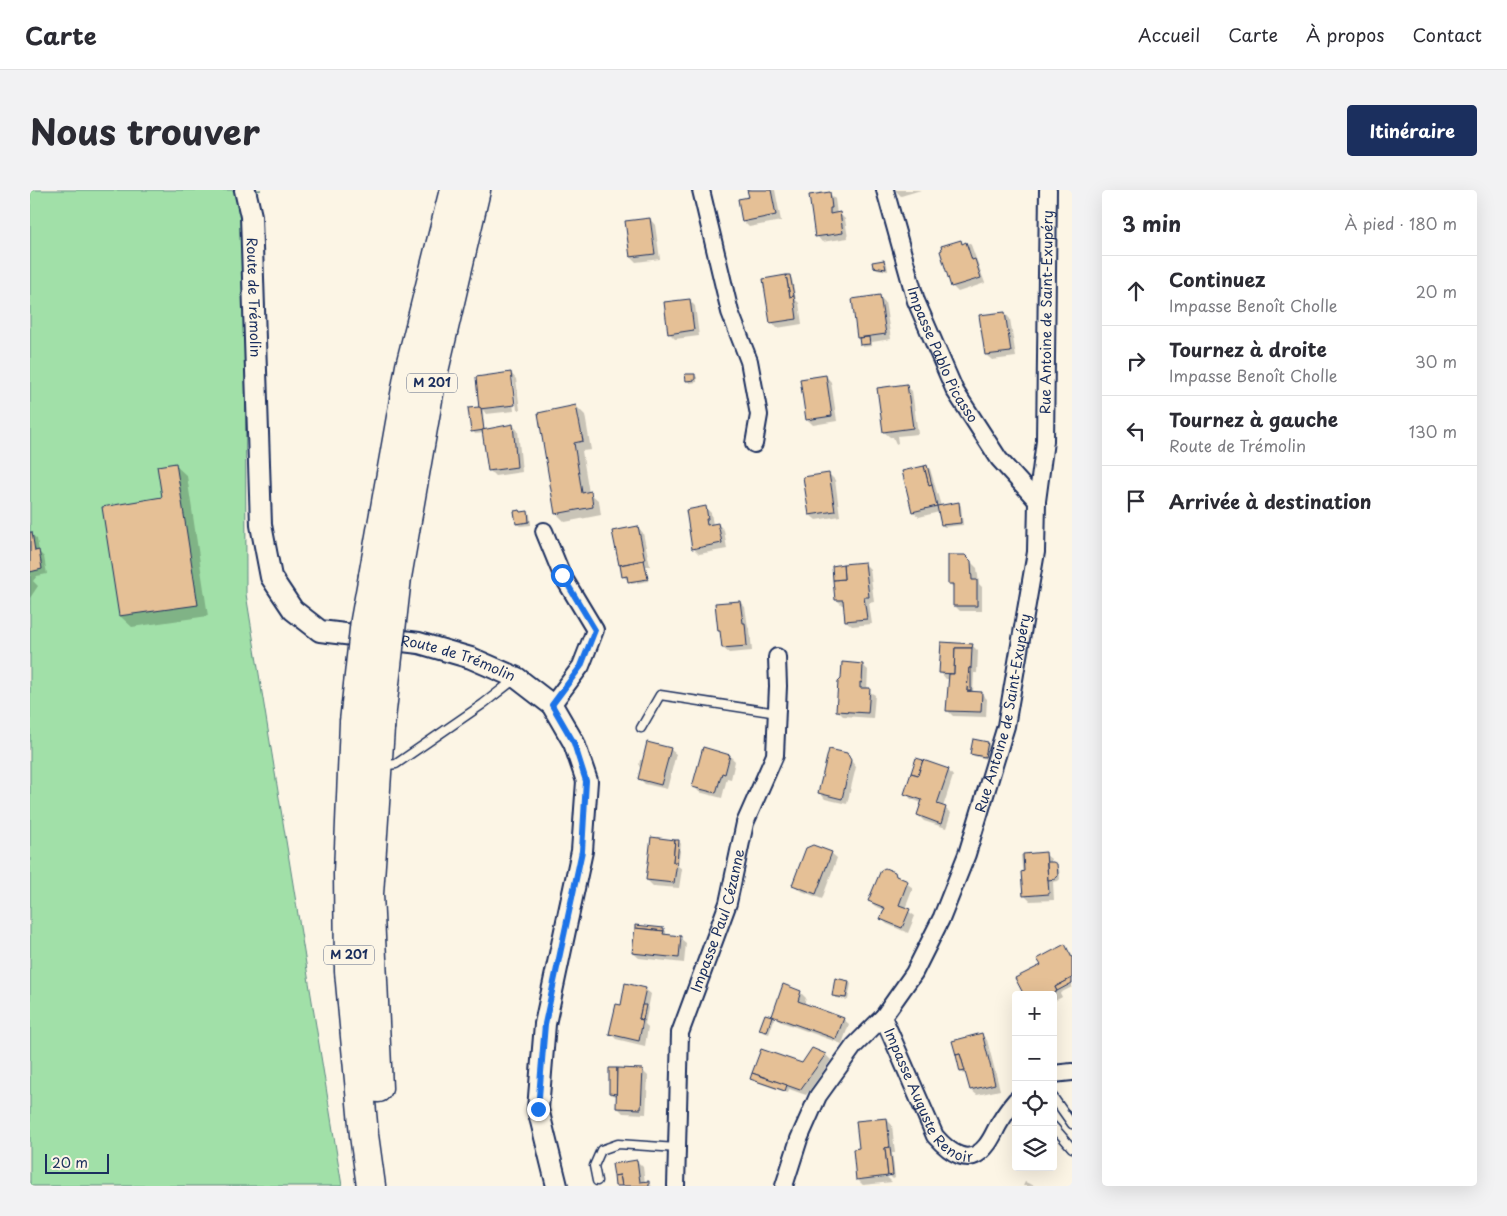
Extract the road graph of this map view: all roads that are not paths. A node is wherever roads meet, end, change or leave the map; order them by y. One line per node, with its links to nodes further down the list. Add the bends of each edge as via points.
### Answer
1 (245, 190): 12 (street, Route de Trémolin, via 251,216 261,525 271,578 293,610 320,630 419,643 471,658)
2 (454, 190): 10 (highway, M 201, via 410,366)
3 (476, 190): 10 (highway, M 201)
4 (701, 190): 7 (street, via 730,312 749,361 759,415)
5 (885, 190): 8 (street, Impasse Pablo Picasso, via 916,301 954,391 999,459)
6 (1048, 190): 8 (street, Rue Antoine de Saint-Exupéry, via 1045,441)
7 (754, 444)
8 (1036, 501): 18 (street, Rue Antoine de Saint-Exupéry, via 1036,552 1006,726 967,854 942,917 914,973)
9 (544, 531): 13 (street, via 562,575 595,630 581,666)
10 (385, 577): 15 (highway, M 201, bridge)
11 (777, 657): 14 (street, Impasse Paul Cézanne)
12 (517, 678): 13 (street, Route de Trémolin); 17 (lane, via 396,764)
13 (552, 705): 30 (street, Route de Trémolin, via 574,743 586,781 582,851 545,1024 538,1109)
14 (777, 713): 16 (lane, via 660,695); 25 (street, Impasse Paul Cézanne, via 775,755 745,823 728,903 680,1033)
15 (367, 725): 17 (highway, M 201); 28 (highway, M 201, via 348,873 349,971)
16 (641, 728)
17 (377, 766): 29 (highway, M 201, via 369,894 377,1083)
18 (883, 1017): 22 (street, Impasse Auguste Renoir, via 935,1136 946,1148 958,1156 973,1156 986,1147); 32 (street, Rue Antoine de Saint-Exupéry, via 854,1046 818,1096 799,1139)
19 (1072, 1072): 20 (street)
20 (1057, 1074)
21 (1057, 1103): 23 (lane)
22 (1012, 1105)
23 (1072, 1124)
24 (1057, 1131): 26 (lane)
25 (677, 1148): 27 (lane, via 618,1144 601,1150 594,1166); 31 (street, Impasse Paul Cézanne)
26 (1072, 1148)
27 (597, 1181)
28 (371, 1186)
29 (390, 1186)
30 (557, 1186)
31 (676, 1186)
32 (784, 1186)

